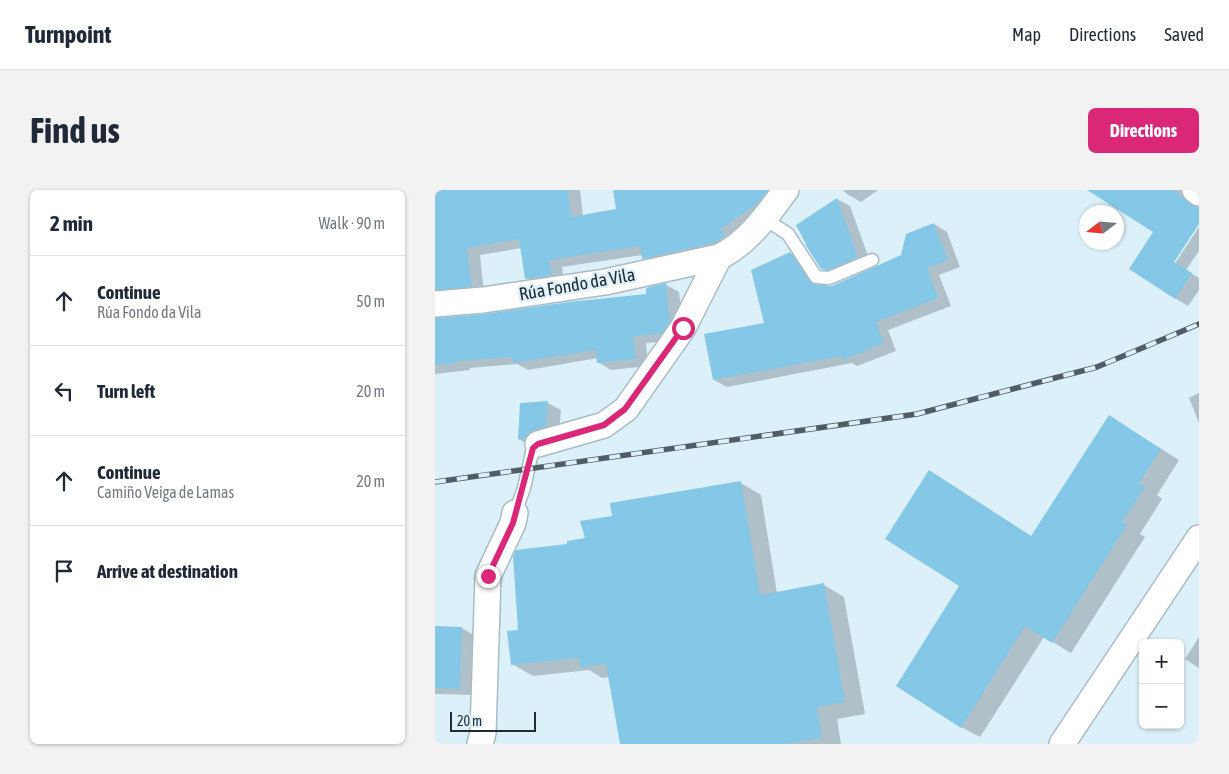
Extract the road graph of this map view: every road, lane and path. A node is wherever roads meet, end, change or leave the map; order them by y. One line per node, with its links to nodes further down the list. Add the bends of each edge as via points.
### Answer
1 (786, 190): 4 (street, Rúa Fondo da Vila)
2 (1195, 190): 3 (street)
3 (1199, 193)
4 (765, 219): 5 (street, Rúa Fondo da Vila, via 748,238); 6 (lane, via 788,234 816,278 829,278)
5 (719, 257): 7 (street, Rúa Fondo da Vila, via 605,282); 8 (street, via 683,328 625,409 604,425)
6 (872, 260)
7 (435, 304)
8 (538, 444): 9 (lane, via 533,448)
9 (515, 513): 11 (street, via 488,576)
10 (1199, 538): 12 (street)
11 (481, 744)
12 (1061, 744)

